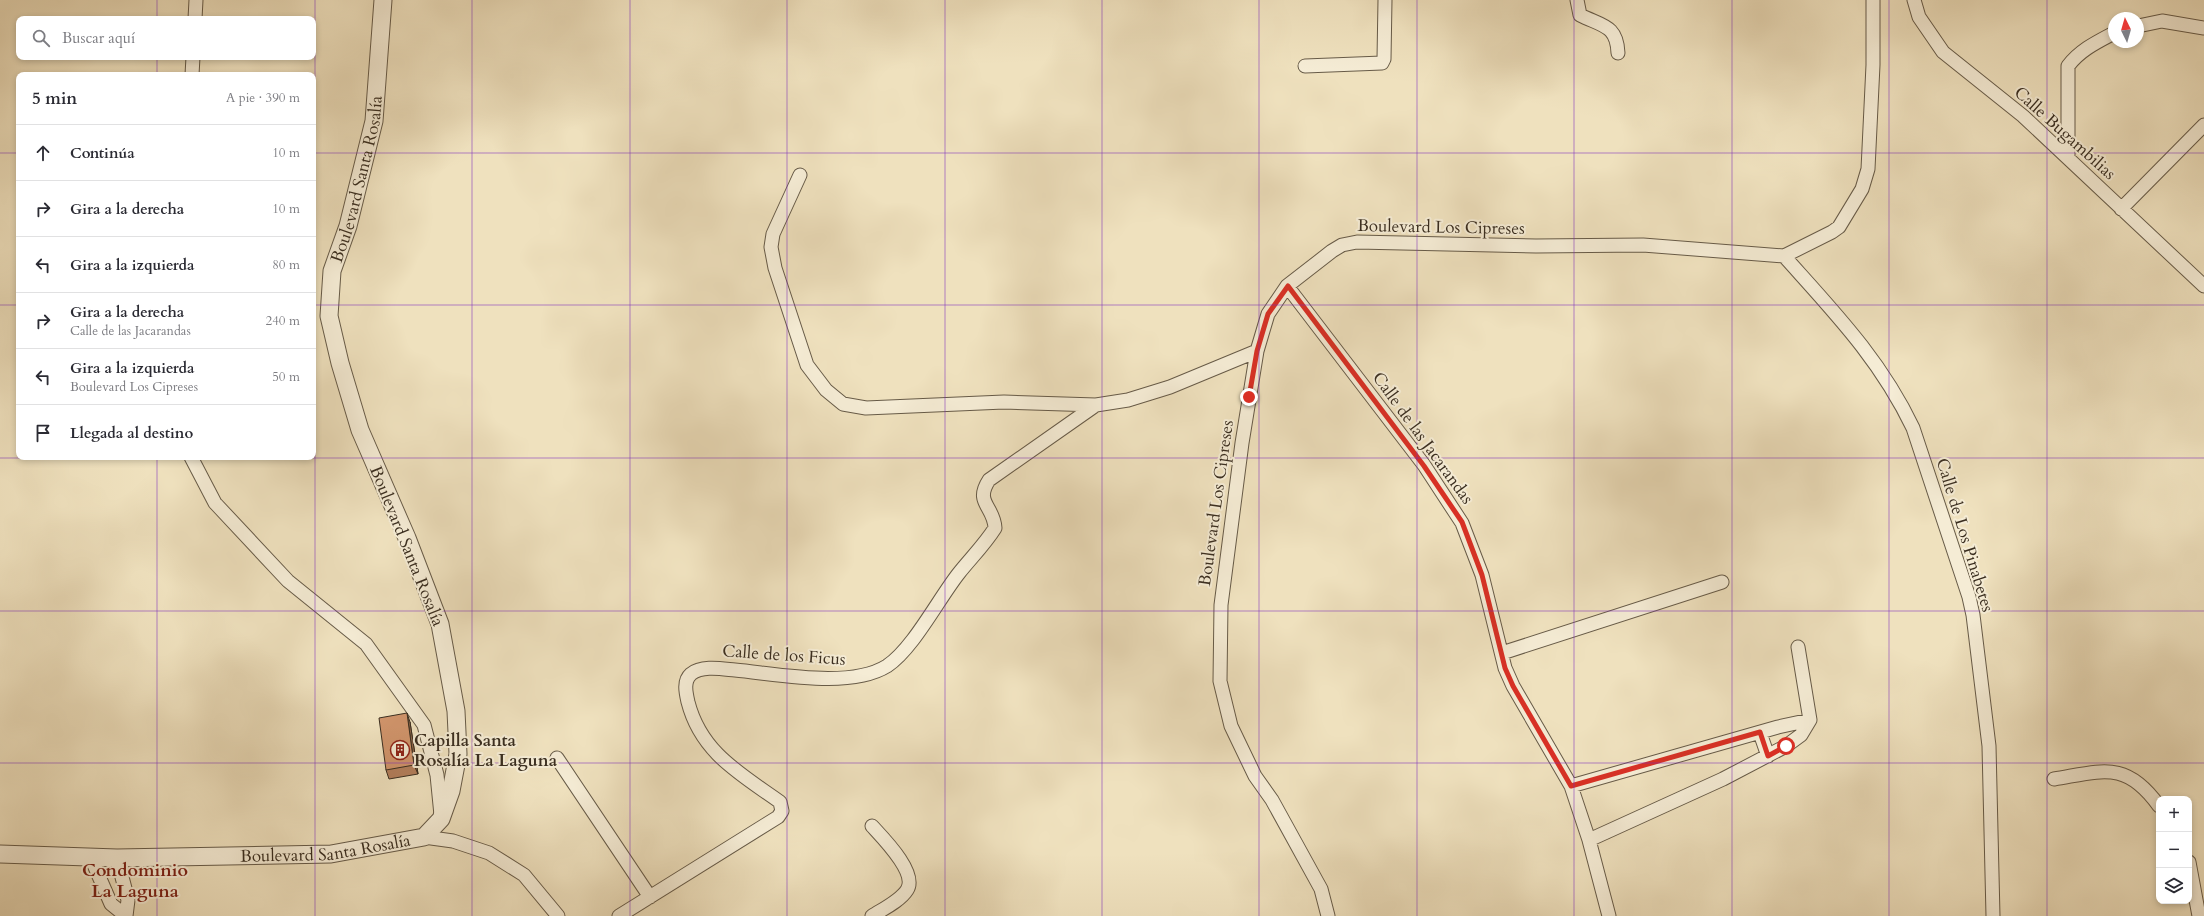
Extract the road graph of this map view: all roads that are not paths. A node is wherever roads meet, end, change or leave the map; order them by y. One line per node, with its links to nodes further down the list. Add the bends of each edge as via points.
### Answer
1 (196, 0): 7 (street)
2 (383, 0): 35 (street, Boulevard Santa Rosalía, via 374,120 348,226 332,271 329,316 360,430 407,538 440,624 456,711 458,754 451,790)
3 (1386, 0): 13 (street, via 1382,63)
4 (1577, 0): 11 (street, via 1580,15 1614,33 1618,42)
5 (1873, 0): 19 (street, via 1873,64 1868,169 1865,179 1839,227)
6 (1914, 0): 16 (street, Calle Bugambilias, via 1919,17 1943,52 2023,116)
7 (195, 16)
8 (2144, 25): 9 (street, via 2162,21)
9 (2204, 28)
10 (2108, 36): 16 (street, via 2090,46 2068,66)
11 (1618, 53)
12 (193, 60): 14 (street)
13 (1305, 66)
14 (192, 72)
15 (2204, 125): 18 (street)
16 (2068, 158): 18 (street, Calle Bugambilias)
17 (800, 175): 23 (street, via 773,234 771,247 775,268 806,365 826,390 843,404 866,408 997,402)
18 (2121, 209): 21 (street, Calle Bugambilias)
19 (1784, 256): 20 (street, Boulevard Los Cipreses, via 1643,245 1536,246 1357,242 1342,245 1332,251); 50 (street, Calle de Los Pinabetes, via 1861,343 1901,404 1912,428 1969,597 1989,746)
20 (1288, 286): 22 (street, Boulevard Los Cipreses, via 1268,314); 27 (street, Calle de las Jacarandas, via 1424,466 1462,522 1482,575)
21 (2204, 286)
22 (1257, 351): 23 (street, via 1170,386 1128,400); 48 (street, Boulevard Los Cipreses, via 1221,596 1220,680 1231,726 1255,776 1272,800 1321,889)
23 (1096, 405): 43 (street, Calle de los Ficus, via 989,480 983,490 983,502 994,518 995,528 958,574 906,648 888,666 871,673 841,679 714,668 692,674 686,680 686,692 699,728 710,745 724,763 780,802 782,811 778,817)
24 (193, 460): 35 (street, via 215,503 288,581 366,644 424,725 437,775)
25 (1722, 582): 27 (street)
26 (1798, 647): 28 (street)
27 (1502, 653): 33 (street, Calle de las Jacarandas, via 1513,686)
28 (1810, 720): 29 (street); 30 (street, via 1801,735)
29 (1760, 732): 30 (street); 33 (street)
30 (1768, 756): 38 (street)
31 (557, 758): 43 (street)
32 (2054, 779): 34 (street, via 2096,772 2118,772 2137,780)
33 (1571, 786): 38 (street, Calle de las Jacarandas)
34 (2156, 802)
35 (441, 819): 37 (street, Boulevard Santa Rosalía)
36 (872, 826): 47 (street, via 893,850 907,871 909,880 908,889 902,896)
37 (424, 837): 41 (street, Boulevard Santa Rosalía, via 331,854); 45 (street, via 453,842 489,854 524,875)
38 (1589, 840): 49 (street, Calle de las Jacarandas)
39 (0, 854): 40 (street, Boulevard Santa Rosalía)
40 (91, 858): 41 (street, Boulevard Santa Rosalía); 44 (street, via 111,904)
41 (117, 858): 44 (street, via 128,900)
42 (2190, 868): 51 (street)
43 (650, 897): 46 (street, Calle de los Ficus)
44 (126, 916)
45 (558, 916)
46 (619, 916)
47 (872, 916)
48 (1328, 916)
49 (1609, 916)
50 (1993, 916)
51 (2199, 916)

